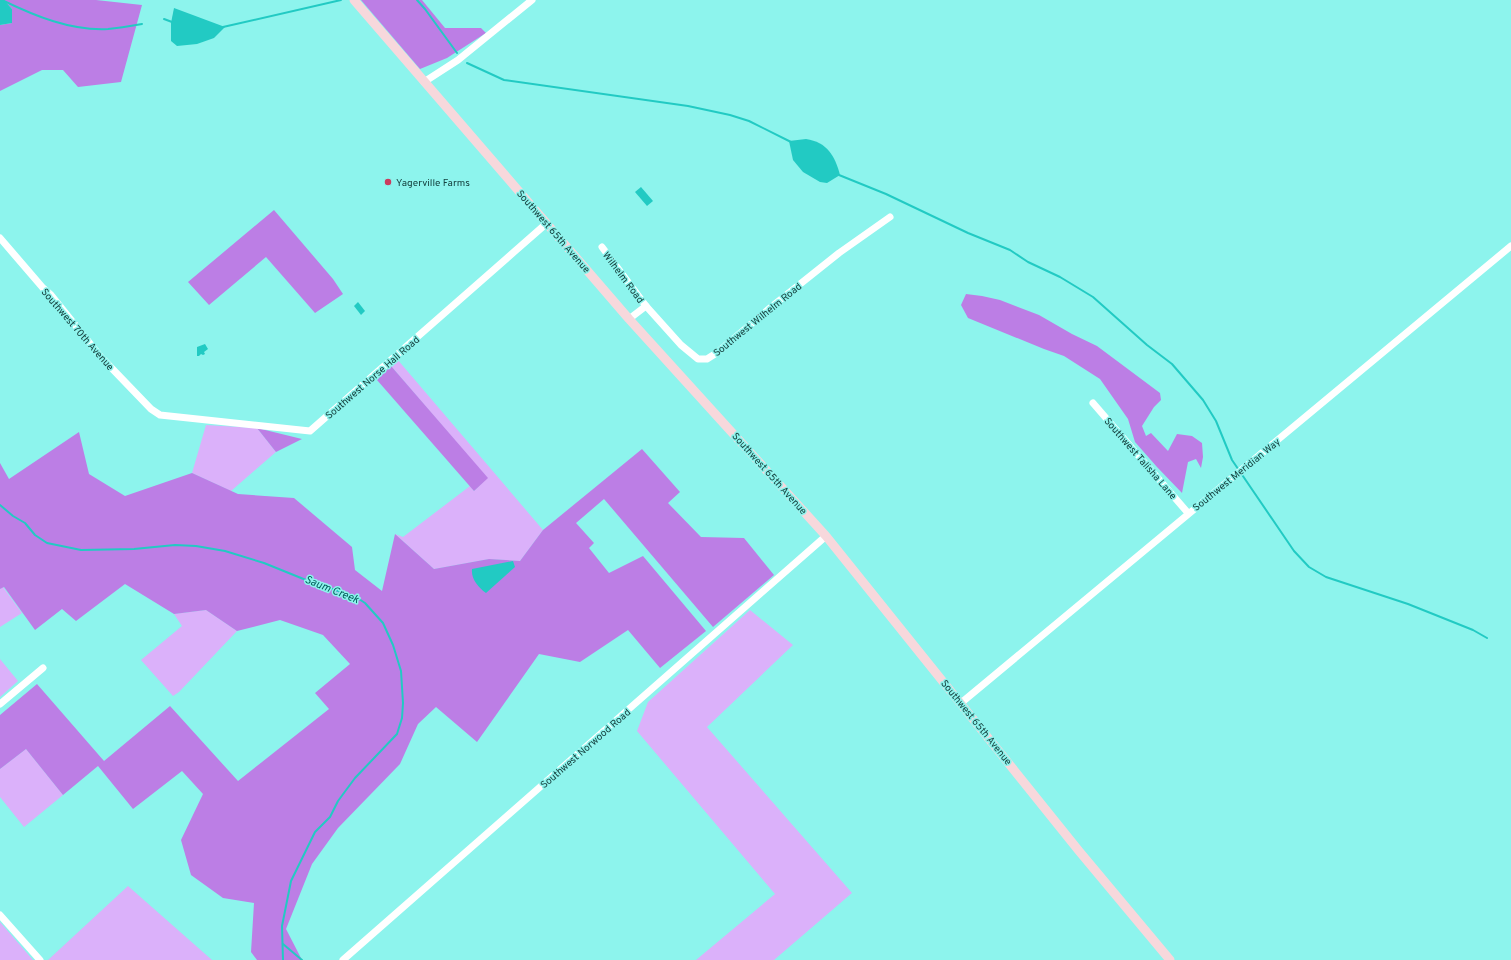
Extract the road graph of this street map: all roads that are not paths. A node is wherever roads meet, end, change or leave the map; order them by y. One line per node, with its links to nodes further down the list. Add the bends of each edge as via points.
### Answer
1 (354, 0): 3 (main road, Southwest 65th Avenue)
2 (532, 0): 3 (street, via 458,60)
3 (424, 82): 5 (main road, Southwest 65th Avenue)
4 (890, 217): 9 (street, Southwest Wilhelm Road, via 839,254 707,359 698,359 691,354)
5 (547, 224): 10 (main road, Southwest 65th Avenue); 12 (street, Southwest Norse Hall Road, via 310,431)
6 (0, 238): 12 (street, Southwest 70th Avenue, via 51,295 100,356 151,409)
7 (1511, 246): 13 (street, Southwest Meridian Way)
8 (602, 247): 9 (street, Wilhelm Road)
9 (646, 306): 10 (street)
10 (630, 319): 14 (main road, Southwest 65th Avenue)
11 (1094, 403): 13 (street, Southwest Talisha Lane)
12 (160, 415)
13 (1188, 513): 16 (street, Southwest Meridian Way)
14 (826, 536): 16 (main road, Southwest 65th Avenue); 20 (street, Southwest Norwood Road)
15 (43, 668): 17 (street)
16 (961, 703): 21 (main road, Southwest 65th Avenue)
17 (0, 704)
18 (0, 915): 19 (street)
19 (40, 960)
20 (344, 960)
21 (1170, 960)

